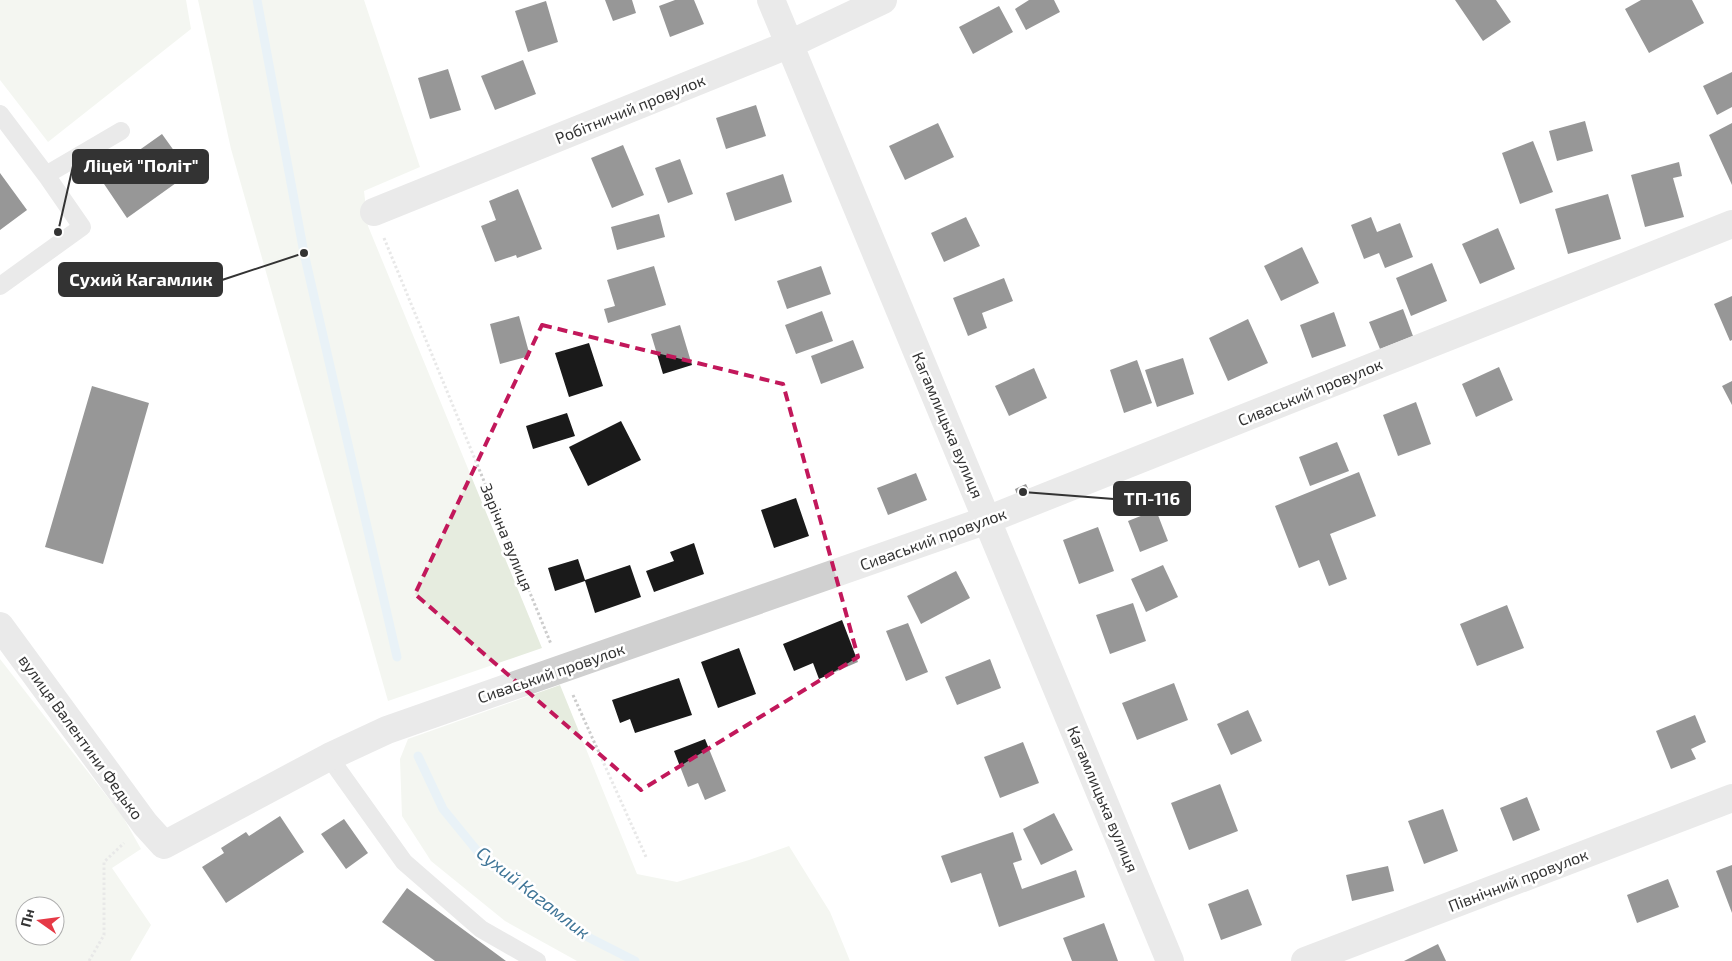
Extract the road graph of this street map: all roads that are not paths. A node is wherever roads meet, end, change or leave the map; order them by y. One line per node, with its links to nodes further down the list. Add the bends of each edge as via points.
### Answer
1 (771, 0): 3 (street, Кагамлицька вулиця)
2 (883, 0): 3 (street, Робітничий провулок)
3 (790, 44): 7 (street, Робітничий провулок); 10 (street, Кагамлицька вулиця)
4 (0, 114): 6 (lane)
5 (121, 131): 6 (lane)
6 (46, 175): 9 (lane, via 82,227)
7 (374, 212)
8 (1732, 224): 10 (street, Сиваський провулок)
9 (0, 286)
10 (987, 520): 12 (street, Сиваський провулок, via 387,730); 16 (street, Кагамлицька вулиця)
11 (0, 626): 14 (street, вулиця Валентини Федько, via 144,824)
12 (329, 757): 14 (street, Сиваський провулок); 15 (lane, via 404,862 481,929)
13 (1732, 798): 17 (street, Північний провулок)
14 (164, 845)
15 (537, 961)
16 (1170, 961)
17 (1305, 961)

